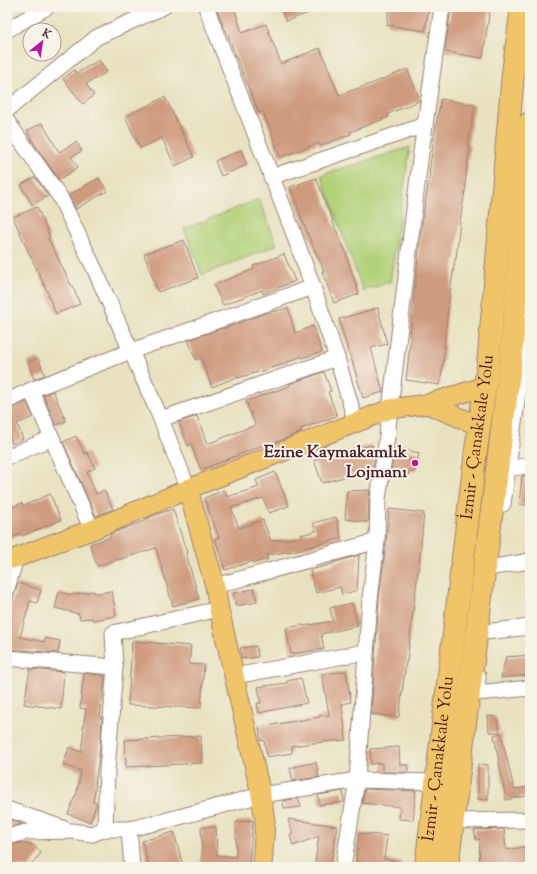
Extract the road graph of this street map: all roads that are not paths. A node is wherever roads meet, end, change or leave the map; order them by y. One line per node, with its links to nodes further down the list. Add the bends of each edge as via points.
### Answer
1 (47, 7): 6 (street)
2 (162, 7): 7 (street, via 97,37)
3 (206, 7): 11 (street)
4 (442, 7): 10 (street)
5 (522, 7): 17 (highway, İzmir - Çanakkale Yolu, via 513,73)
6 (7, 30)
7 (7, 110)
8 (7, 121): 14 (street, via 60,197)
9 (530, 123): 16 (highway, İzmir - Çanakkale Yolu, via 511,358)
10 (425, 125): 11 (street); 21 (street)
11 (271, 177): 12 (street)
12 (313, 287): 14 (street); 15 (street)
13 (530, 288): 16 (street)
14 (131, 351): 18 (street); 22 (street)
15 (338, 358): 22 (street); 23 (street)
16 (519, 385): 28 (street); 50 (highway, İzmir - Çanakkale Yolu)
17 (486, 386): 20 (main road); 24 (highway, İzmir - Çanakkale Yolu)
18 (31, 390): 19 (street); 25 (street)
19 (7, 401)
20 (427, 404): 21 (main road); 24 (main road)
21 (390, 409): 23 (main road); 31 (street, via 378,499)
22 (161, 419): 29 (street)
23 (356, 423): 29 (main road)
24 (480, 426): 46 (highway, İzmir - Çanakkale Yolu)
25 (52, 438): 26 (street); 30 (street)
26 (7, 457)
27 (530, 465): 28 (street)
28 (508, 469): 34 (street)
29 (188, 488): 30 (main road); 35 (main road)
30 (92, 530): 32 (main road)
31 (377, 541): 35 (street); 40 (street)
32 (12, 559): 36 (street)
33 (530, 561): 34 (street)
34 (494, 567): 39 (street)
35 (214, 586): 37 (main road)
36 (7, 588)
37 (219, 609): 42 (street, via 113,633); 43 (main road)
38 (530, 627): 39 (street)
39 (484, 632): 44 (street, via 476,693)
40 (366, 652): 43 (street); 45 (street)
41 (7, 658): 42 (street)
42 (115, 666): 51 (street)
43 (234, 676): 47 (main road)
44 (530, 688)
45 (357, 780): 46 (street); 47 (street); 57 (street)
46 (436, 782): 58 (highway, İzmir - Çanakkale Yolu)
47 (261, 795): 52 (street); 56 (main road, via 265,821)
48 (7, 809): 53 (street)
49 (530, 820): 50 (street)
50 (452, 821): 59 (highway, İzmir - Çanakkale Yolu)
51 (105, 829): 52 (street); 53 (street, via 92,834)
52 (129, 829): 55 (street)
53 (72, 831): 54 (street, via 26,832)
54 (7, 838)
55 (132, 867)
56 (262, 867)
57 (343, 867)
58 (426, 867)
59 (447, 867)

